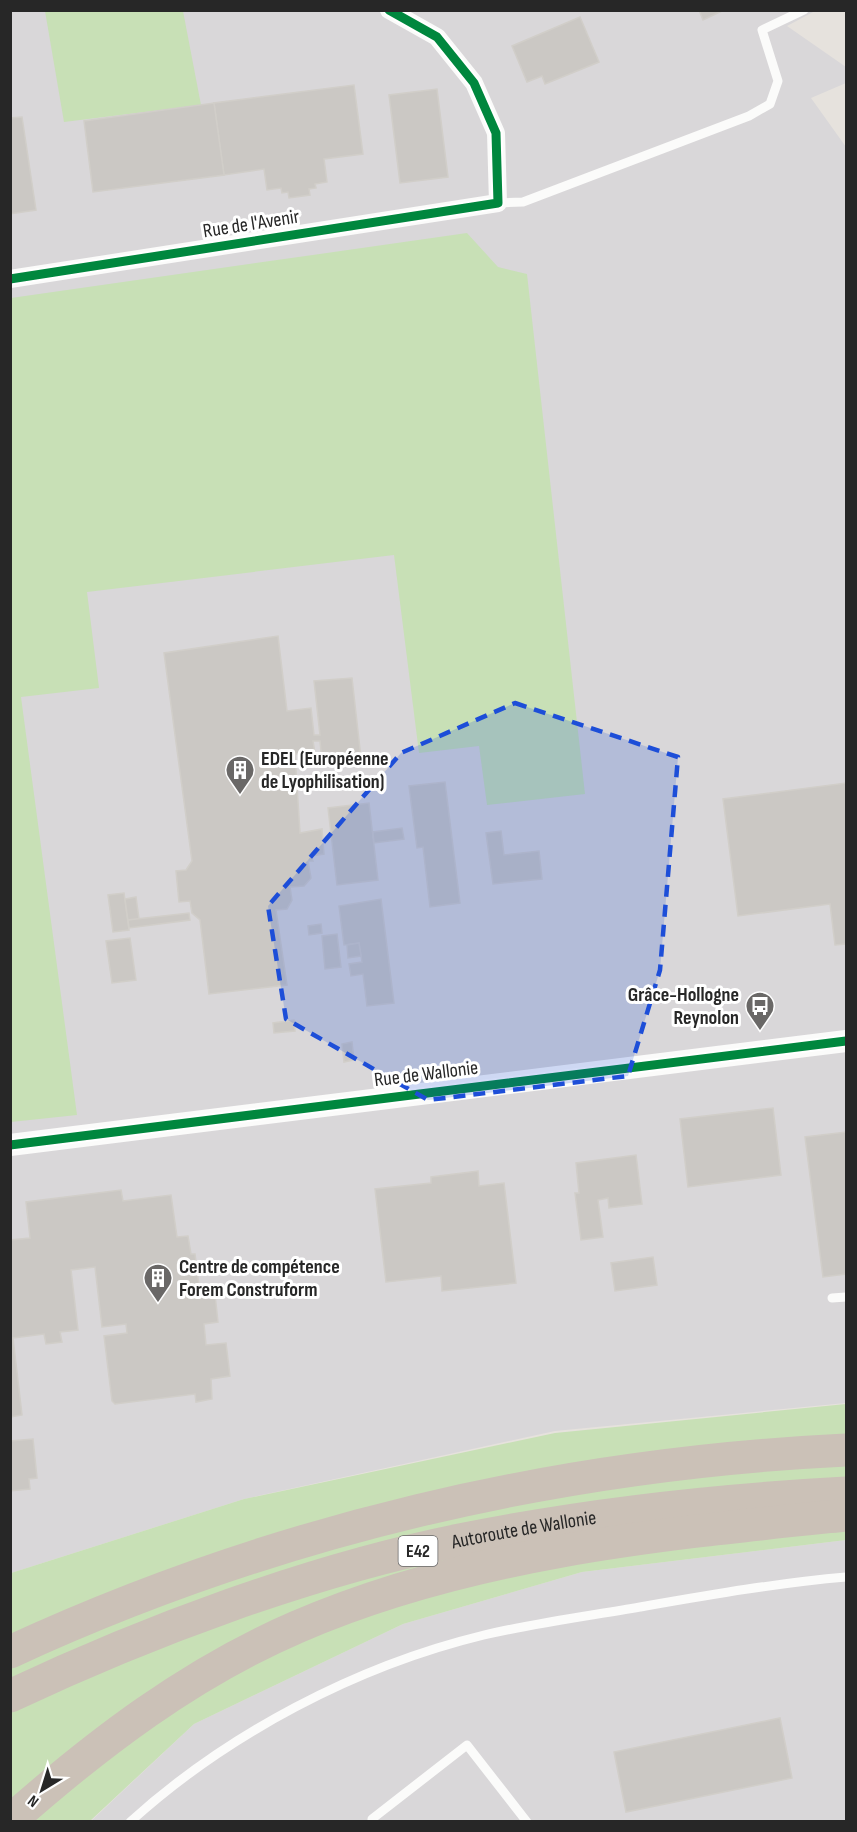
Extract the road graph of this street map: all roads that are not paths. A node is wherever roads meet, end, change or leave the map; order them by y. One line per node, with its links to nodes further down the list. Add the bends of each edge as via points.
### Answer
1 (804, 10): 3 (lane, via 762,30 778,81 770,104 749,116 523,202)
2 (396, 12): 3 (street, via 437,37 474,82 496,133)
3 (498, 203): 4 (street, Rue de l'Avenir)
4 (10, 279)
5 (846, 1041): 6 (street, Rue de Wallonie)
6 (10, 1144)
7 (846, 1297): 8 (lane)
8 (832, 1298)
9 (846, 1450): 13 (highway, Autoroute de Wallonie / E42, via 637,1468 391,1516 173,1583)
10 (846, 1493): 14 (highway, Autoroute de Wallonie / E42, via 644,1509 458,1540 357,1566 254,1599 87,1660)
11 (846, 1515): 15 (highway, via 653,1536 524,1559 393,1591 297,1627 164,1698 77,1761)
12 (846, 1577): 16 (lane, via 775,1584 483,1635 393,1665 310,1698 233,1744 158,1796)
13 (10, 1652)
14 (10, 1696)
15 (10, 1821)
16 (130, 1821)
17 (372, 1821): 18 (lane, via 467,1745)
18 (527, 1821)

